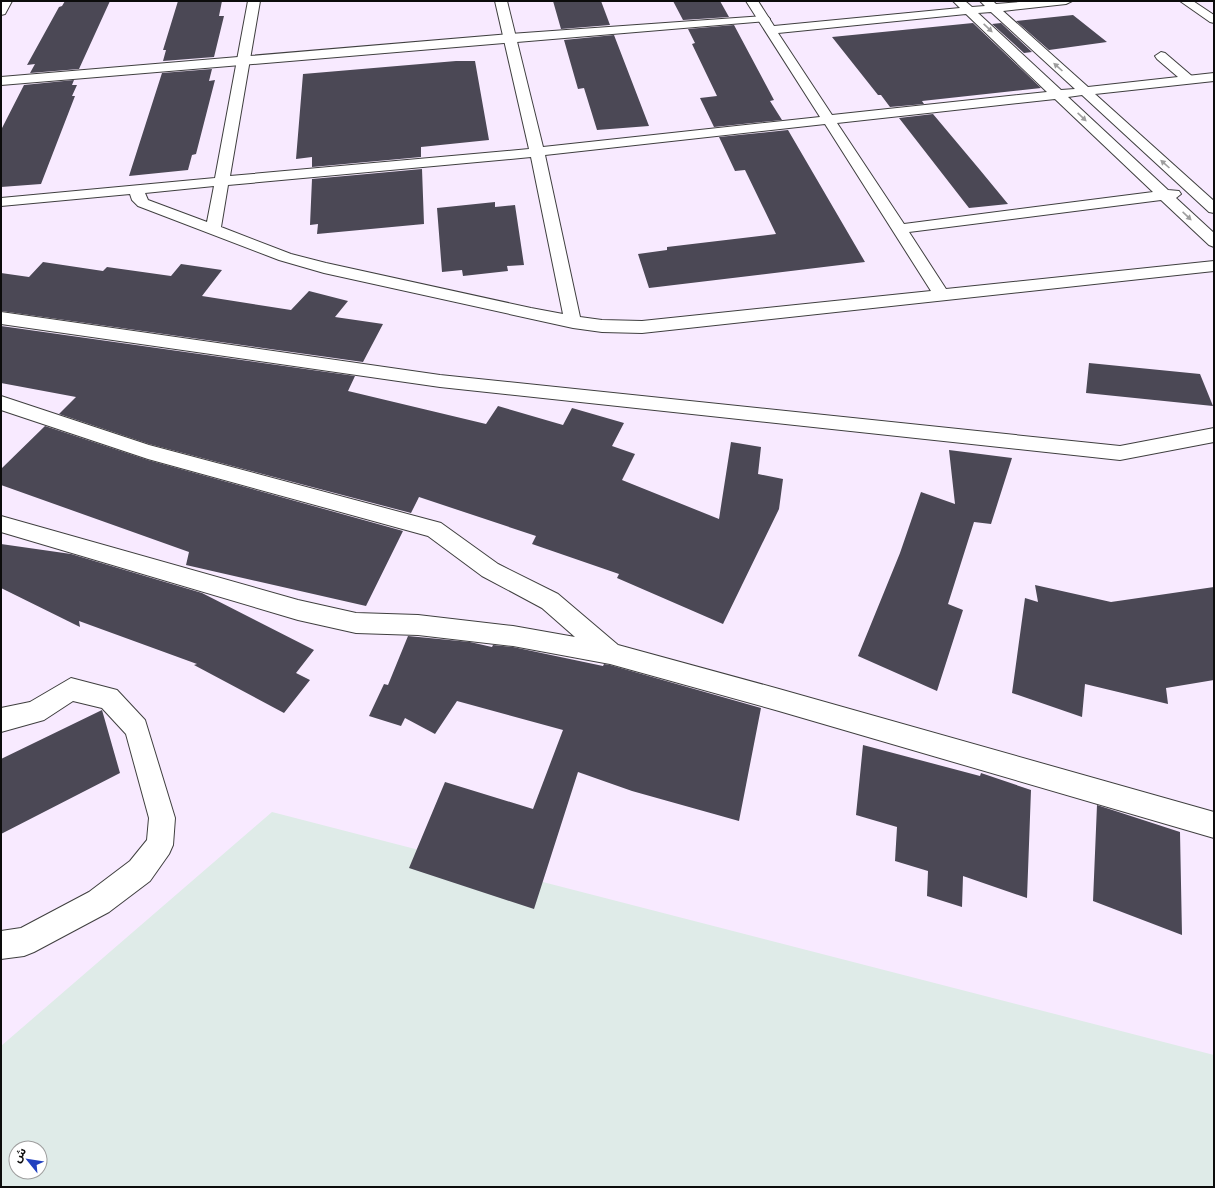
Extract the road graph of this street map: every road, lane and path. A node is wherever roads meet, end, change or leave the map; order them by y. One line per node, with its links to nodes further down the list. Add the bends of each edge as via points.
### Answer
1 (6, 1): 10 (street)
2 (254, 1): 15 (street)
3 (501, 1): 13 (street)
4 (752, 1): 12 (street)
5 (959, 1): 9 (street)
6 (1066, 1): 8 (street)
7 (1186, 1): 11 (street)
8 (990, 4): 9 (street); 19 (street, one-way to 8)
9 (970, 11): 12 (street); 20 (street, one-way to 20)
10 (1, 12)
11 (1214, 20)
12 (768, 24): 13 (street); 21 (street)
13 (510, 38): 15 (street); 22 (street)
14 (1161, 56): 17 (street)
15 (243, 61): 18 (street); 23 (street)
16 (1214, 77): 17 (street)
17 (1189, 80): 19 (street)
18 (1, 81)
19 (1085, 91): 20 (street); 25 (street, one-way to 19)
20 (1058, 94): 21 (street); 26 (street, one-way to 26)
21 (829, 120): 22 (street); 29 (street)
22 (537, 152): 23 (street); 35 (street)
23 (221, 182): 24 (street); 30 (street)
24 (137, 191): 27 (street); 30 (street, via 140,202)
25 (1195, 191): 26 (street); 28 (street)
26 (1164, 195): 29 (street); 31 (street, one-way to 31)
27 (1, 202)
28 (1214, 209)
29 (900, 229): 33 (street)
30 (213, 230): 35 (street, via 285,257 324,268)
31 (1214, 242)
32 (1214, 266): 33 (street)
33 (942, 295): 35 (street, via 642,327)
34 (1, 318): 37 (street, via 440,381 1120,453)
35 (573, 322)
36 (1, 403): 39 (street, via 148,452 434,529 490,570 550,601)
37 (1214, 435)
38 (1, 524): 39 (street, via 298,610 356,623 418,625 506,635)
39 (611, 654): 41 (street)
40 (1, 720): 42 (street, via 35,712 71,689 109,698 136,728 162,818 160,845 140,871 99,902 24,942)
41 (1214, 825)
42 (1, 945)

